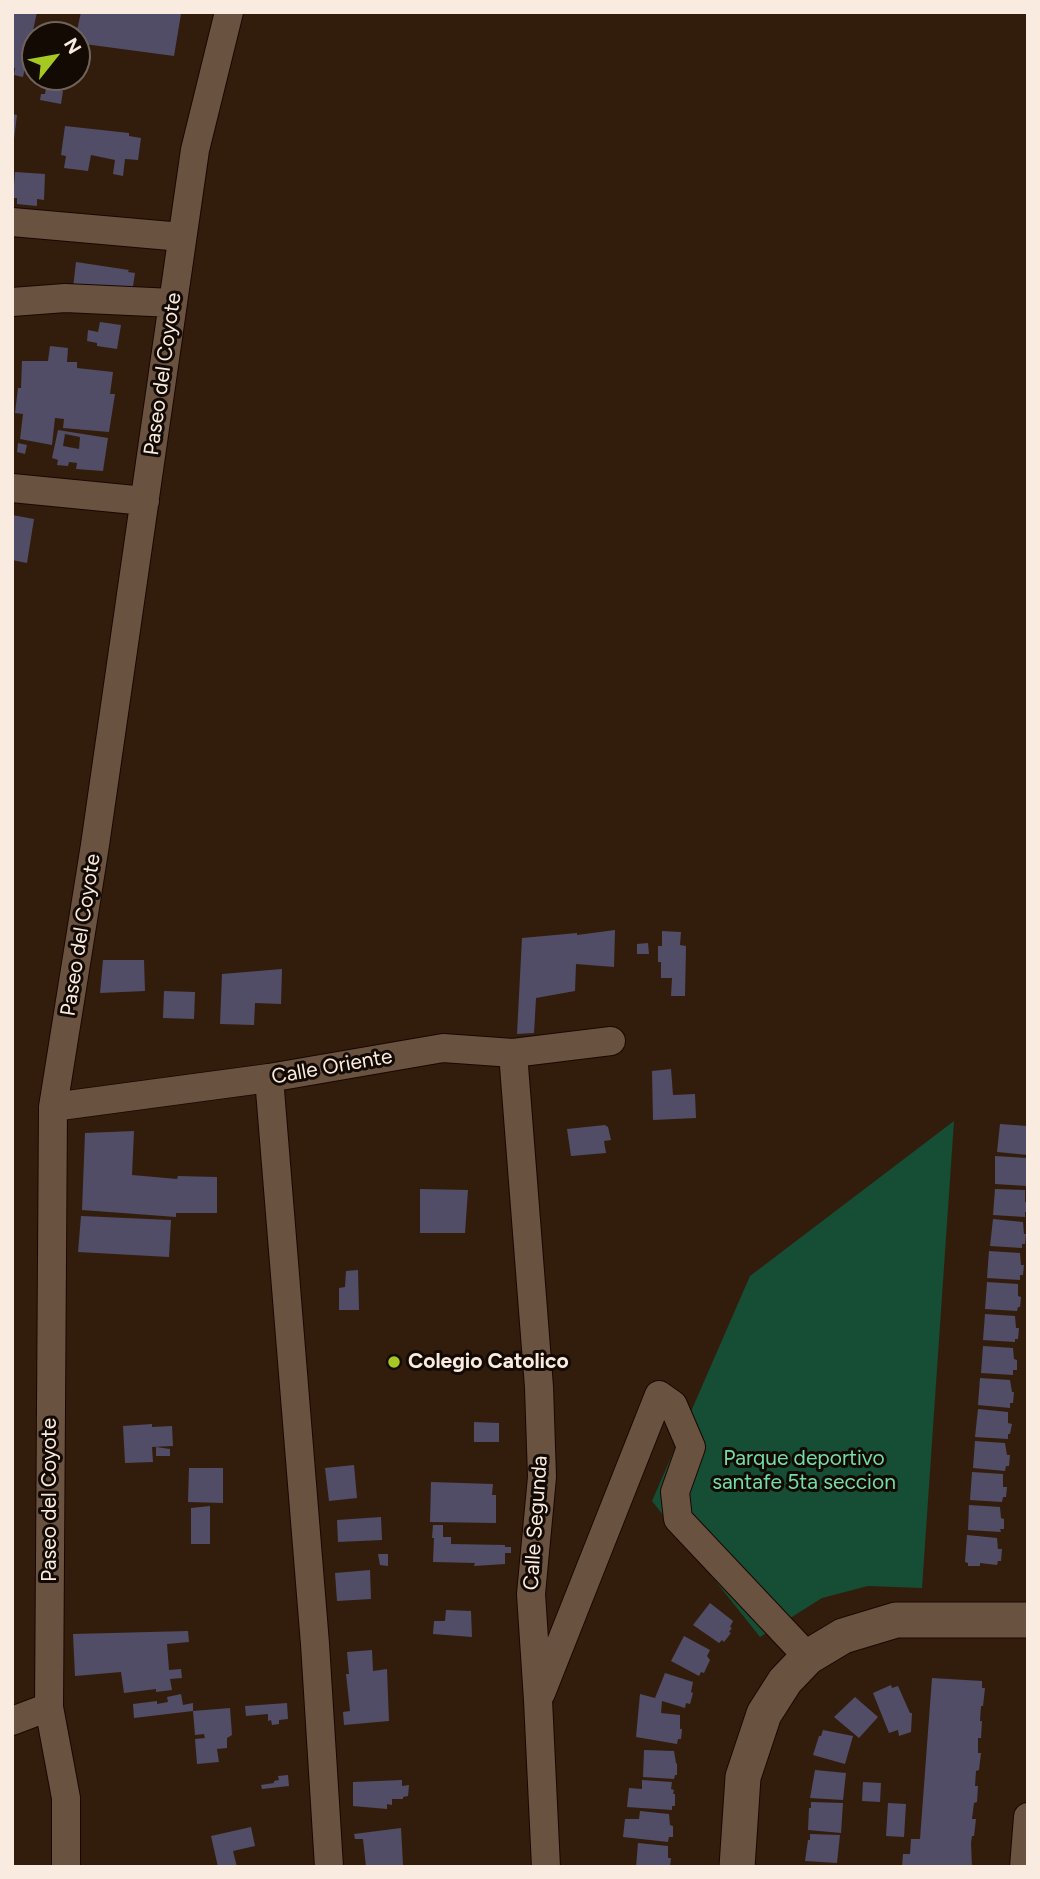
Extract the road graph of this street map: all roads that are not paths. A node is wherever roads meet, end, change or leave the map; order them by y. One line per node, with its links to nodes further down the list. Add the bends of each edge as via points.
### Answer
1 (229, 12): 3 (street, Paseo del Coyote, via 195,150)
2 (12, 222): 3 (street)
3 (182, 237): 5 (street, Paseo del Coyote)
4 (12, 302): 5 (street, via 65,298)
5 (173, 303): 7 (street, Paseo del Coyote)
6 (12, 488): 7 (street)
7 (145, 501): 11 (street, Paseo del Coyote)
8 (611, 1041): 9 (street, Calle Oriente)
9 (513, 1053): 10 (street, Calle Oriente, via 443,1048); 14 (street, Calle Segunda, via 539,1387 542,1477 531,1594)
10 (269, 1078): 11 (street, Calle Oriente); 19 (street)
11 (54, 1107): 15 (street, Paseo del Coyote)
12 (1028, 1620): 13 (street, via 896,1620 844,1636)
13 (808, 1657): 14 (street, via 678,1519 676,1492 691,1447 674,1405 659,1395); 21 (street, via 785,1681 764,1714 743,1777)
14 (538, 1700): 20 (street, Calle Segunda)
15 (49, 1707): 16 (street); 18 (street, Paseo del Coyote, via 66,1798)
16 (12, 1721)
17 (1028, 1817): 22 (street)
18 (66, 1867)
19 (329, 1867)
20 (546, 1867)
21 (737, 1867)
22 (1024, 1867)

